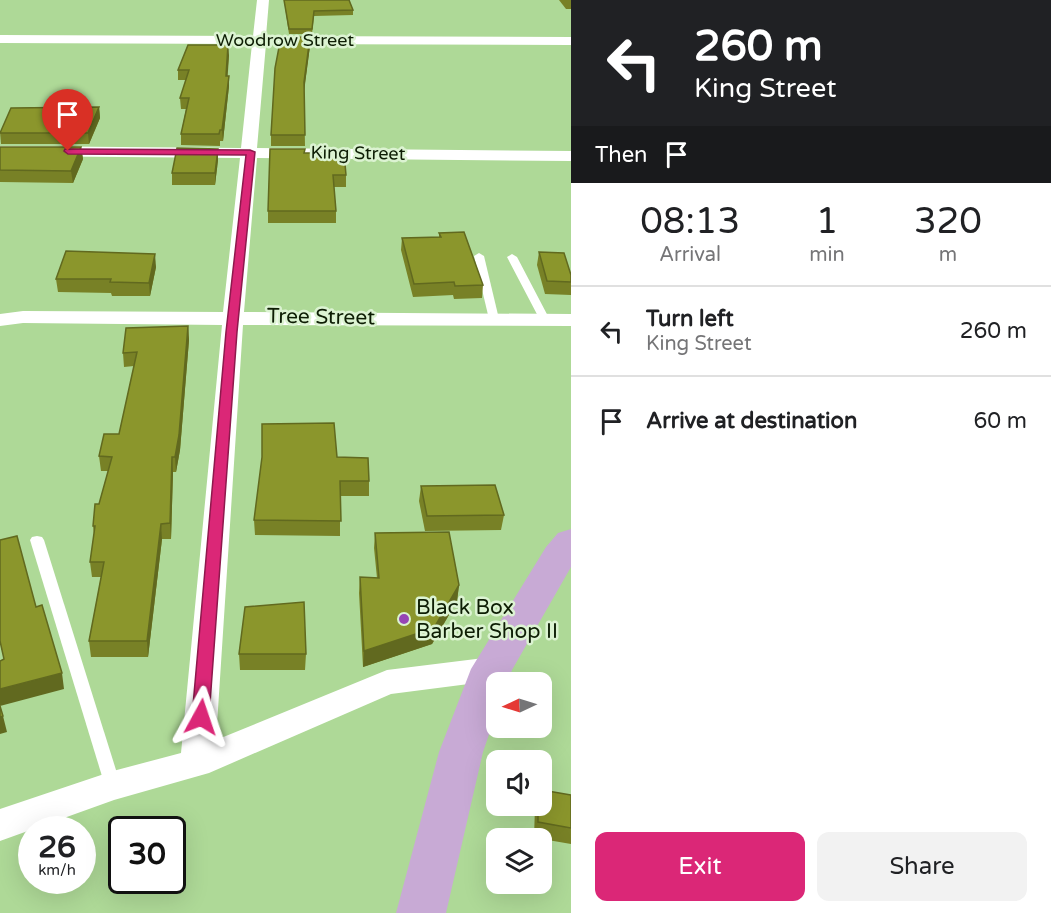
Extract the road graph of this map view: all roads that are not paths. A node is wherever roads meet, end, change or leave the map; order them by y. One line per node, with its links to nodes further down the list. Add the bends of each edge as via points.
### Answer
1 (263, 0): 3 (street)
2 (0, 39): 3 (street, Woodrow Street)
3 (260, 40): 4 (street, Woodrow Street); 6 (street)
4 (571, 41)
5 (0, 151): 6 (street, King Street)
6 (250, 152): 7 (street, King Street); 10 (street)
7 (571, 156)
8 (479, 256): 12 (lane)
9 (512, 257): 13 (lane)
10 (233, 316): 11 (street, Tree Street); 12 (street, Tree Street); 18 (street)
11 (0, 320)
12 (494, 320): 13 (street, Tree Street)
13 (545, 320): 14 (street, Tree Street)
14 (571, 320)
15 (37, 540): 19 (lane)
16 (571, 541): 17 (main road)
17 (492, 669): 18 (street, via 387,682); 21 (main road, via 461,752)
18 (197, 763): 19 (street)
19 (114, 786): 20 (street)
20 (0, 825)
21 (421, 913)

